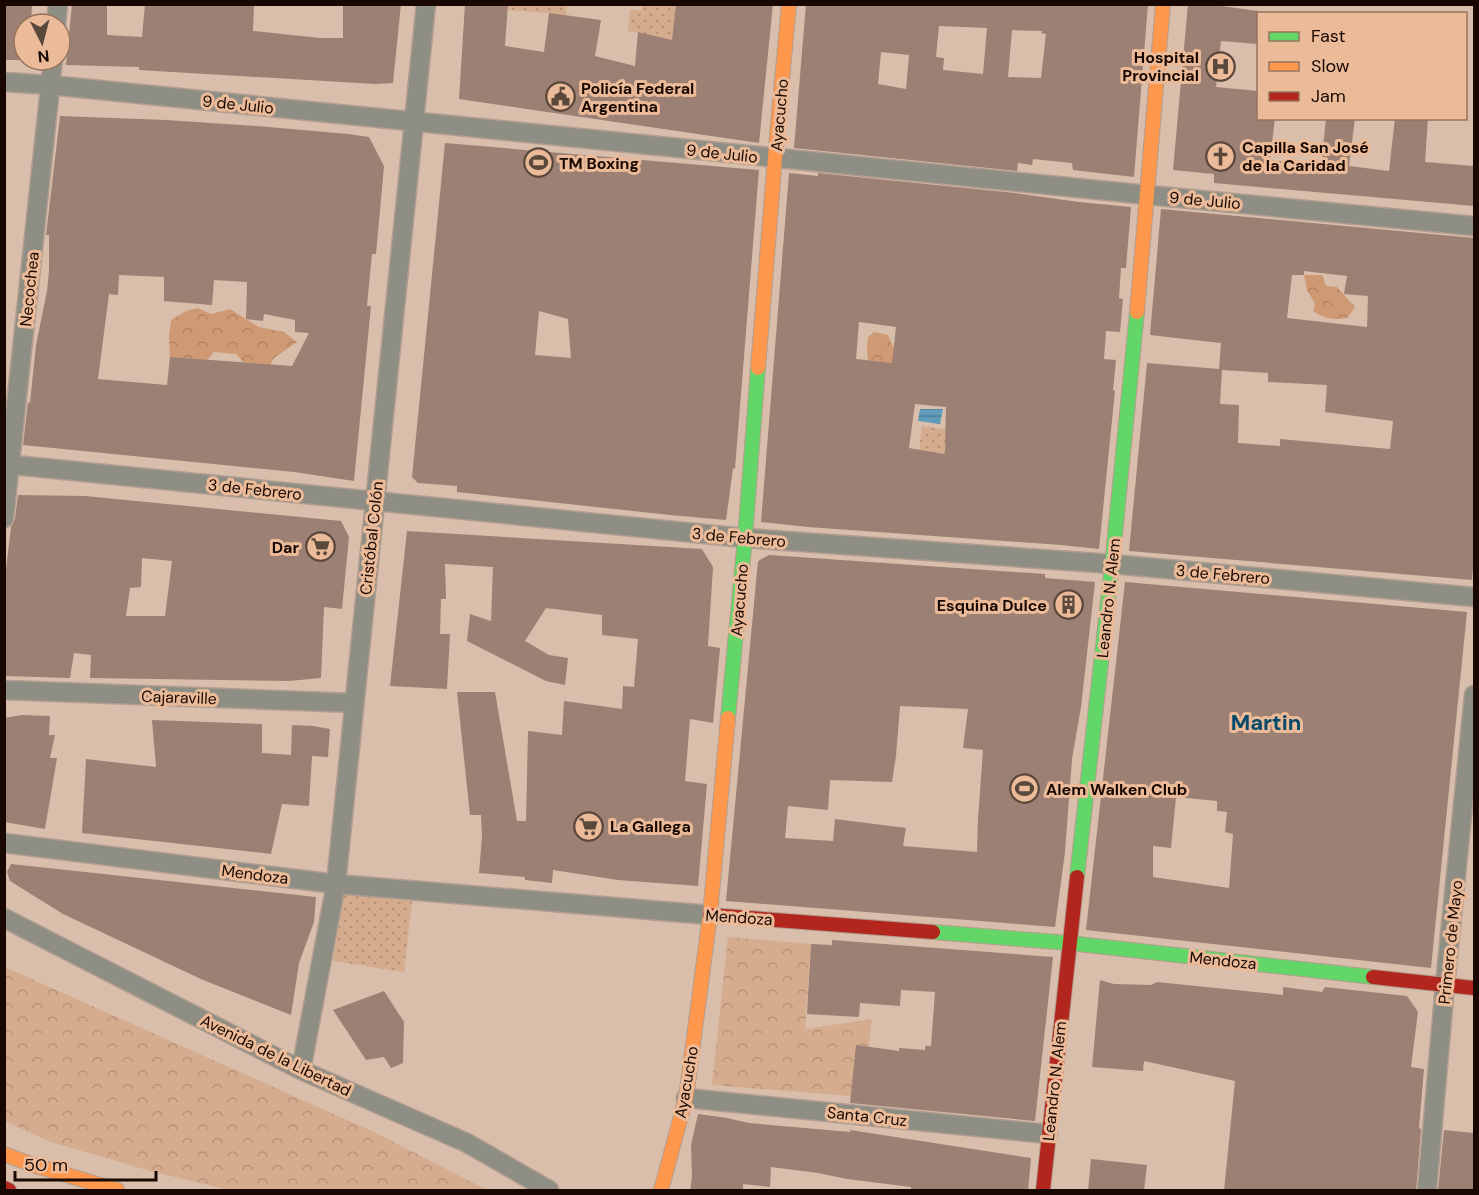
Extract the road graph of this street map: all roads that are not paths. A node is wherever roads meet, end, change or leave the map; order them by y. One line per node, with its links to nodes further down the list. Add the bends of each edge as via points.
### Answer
1 (426, 4): 7 (street, Cristóbal Colón)
2 (789, 4): 8 (main road, Ayacucho)
3 (1163, 4): 9 (main road, Leandro N. Alem)
4 (52, 72): 6 (street, Necochea)
5 (4, 82): 6 (street, 9 de Julio)
6 (50, 85): 7 (street, 9 de Julio); 11 (street, Necochea)
7 (414, 121): 8 (street, 9 de Julio); 12 (street, Cristóbal Colón)
8 (775, 158): 9 (street, 9 de Julio); 14 (main road, Ayacucho)
9 (1148, 195): 10 (street, 9 de Julio); 15 (main road, Leandro N. Alem)
10 (1474, 226)
11 (7, 464): 12 (street, 3 de Febrero); 13 (street, Necochea)
12 (375, 501): 14 (street, 3 de Febrero); 19 (street, Cristóbal Colón)
13 (4, 518)
14 (745, 538): 15 (street, 3 de Febrero); 22 (main road, Ayacucho)
15 (1112, 564): 16 (street, 3 de Febrero); 24 (main road, Leandro N. Alem)
16 (1474, 597)
17 (4, 690): 19 (street, Cajaraville)
18 (1474, 695): 25 (street, Primero de Mayo)
19 (354, 703): 21 (street, Cristóbal Colón)
20 (4, 843): 21 (street, Mendoza)
21 (336, 884): 22 (street, Mendoza); 27 (street, Cristóbal Colón)
22 (710, 915): 24 (main road, Mendoza); 28 (main road, Ayacucho)
23 (4, 918): 27 (street, Avenida de la Libertad)
24 (1069, 943): 25 (main road, Mendoza); 29 (main road, Leandro N. Alem)
25 (1445, 985): 26 (main road, Mendoza); 37 (street, Primero de Mayo)
26 (1474, 988)
27 (301, 1070): 34 (street, Avenida de la Libertad, via 467,1143)
28 (686, 1098): 29 (street, Santa Cruz); 35 (main road, Ayacucho)
29 (1048, 1134): 36 (main road, Leandro N. Alem)
30 (4, 1154): 33 (main road)
31 (4, 1188): 32 (main road)
32 (9, 1191)
33 (117, 1191)
34 (549, 1191)
35 (661, 1191)
36 (1043, 1191)
37 (1427, 1191)

